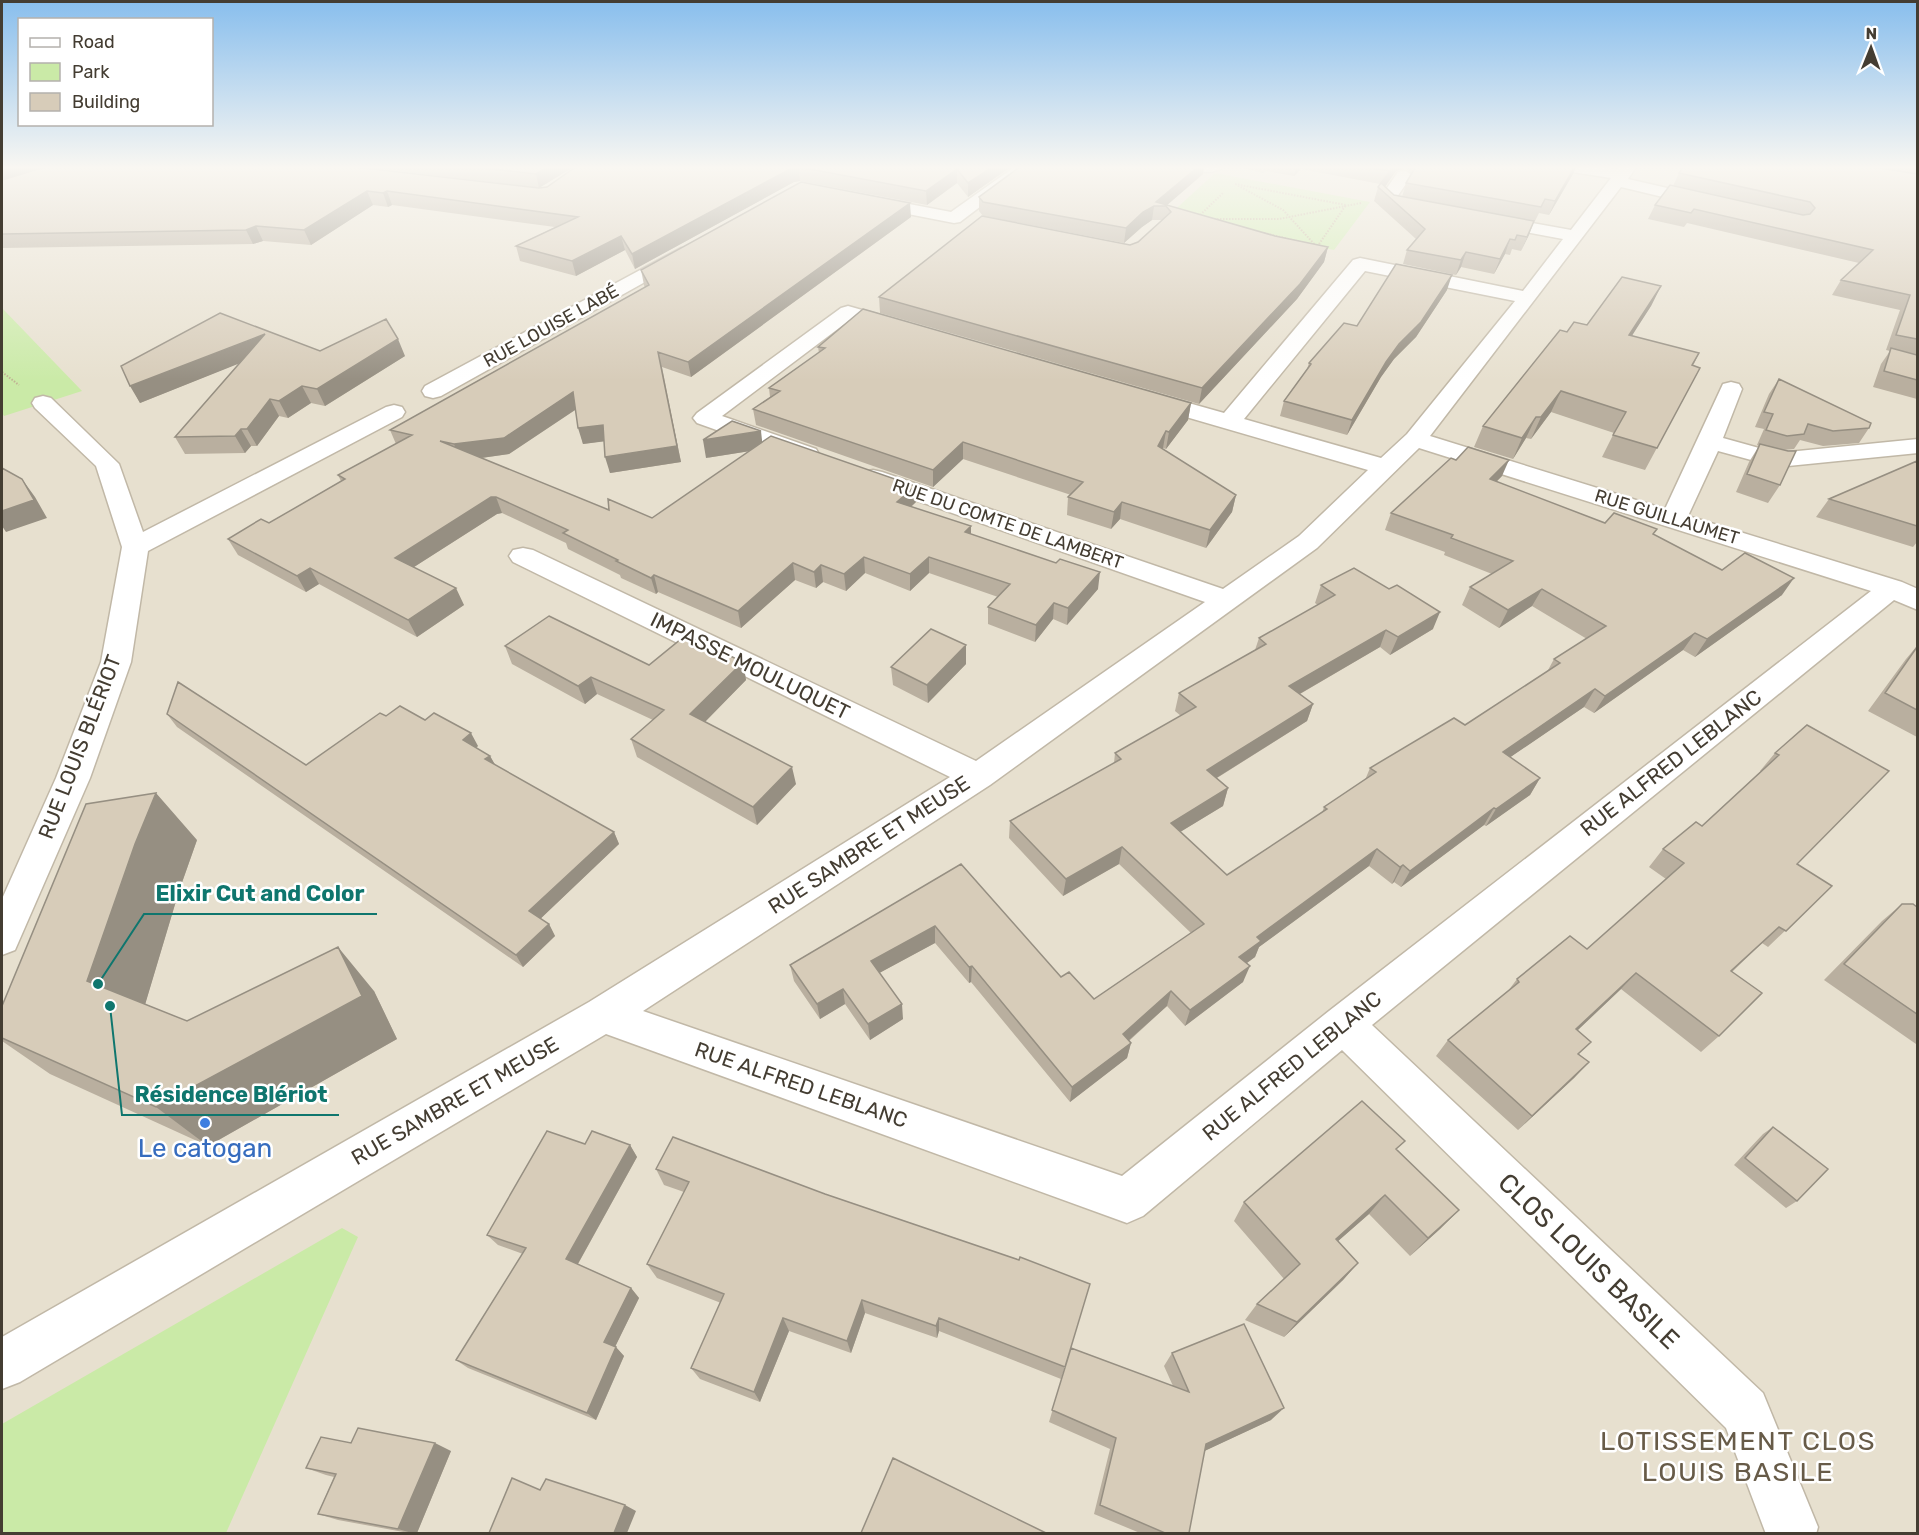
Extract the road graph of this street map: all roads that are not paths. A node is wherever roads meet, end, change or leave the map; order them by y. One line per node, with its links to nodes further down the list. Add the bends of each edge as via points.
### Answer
1 (1573, 238): 3 (street, RUE SAMBRE ET MEUSE)
2 (700, 243): 6 (street, RUE LOUISE LABÉ)
3 (1528, 298): 10 (street, via 1360,264); 11 (street, RUE SAMBRE ET MEUSE)
4 (926, 335): 14 (street, via 848,312 705,418)
5 (1731, 389): 12 (street)
6 (433, 391)
7 (1128, 393): 10 (street)
8 (43, 403): 18 (street, RUE LOUIS BLÉRIOT, via 107,464)
9 (394, 412): 18 (street)
10 (1229, 422): 15 (street)
11 (1415, 439): 15 (street, RUE SAMBRE ET MEUSE); 17 (street, RUE GUILLAUMET)
12 (1710, 442): 13 (street, via 1777,460); 17 (street)
13 (1917, 446)
14 (829, 462)
15 (1384, 467): 21 (street, RUE SAMBRE ET MEUSE, via 1308,543)
16 (852, 470): 21 (street, RUE DU COMTE DE LAMBERT)
17 (1673, 519): 20 (street, RUE GUILLAUMET)
18 (135, 547): 23 (street, RUE LOUIS BLÉRIOT, via 116,662 73,778)
19 (523, 556): 22 (street, IMPASSE MOULUQUET)
20 (1905, 594): 25 (street, RUE ALFRED LEBLANC)
21 (1225, 599): 22 (street, RUE SAMBRE ET MEUSE)
22 (978, 776): 24 (street, RUE SAMBRE ET MEUSE)
23 (2, 939)
24 (603, 1015): 25 (street, RUE ALFRED LEBLANC, via 1127,1200); 26 (street, RUE SAMBRE ET MEUSE)
25 (1343, 1024): 27 (street, CLOS LOUIS BASILE, via 1745,1411)
26 (2, 1364)
27 (1791, 1527)

